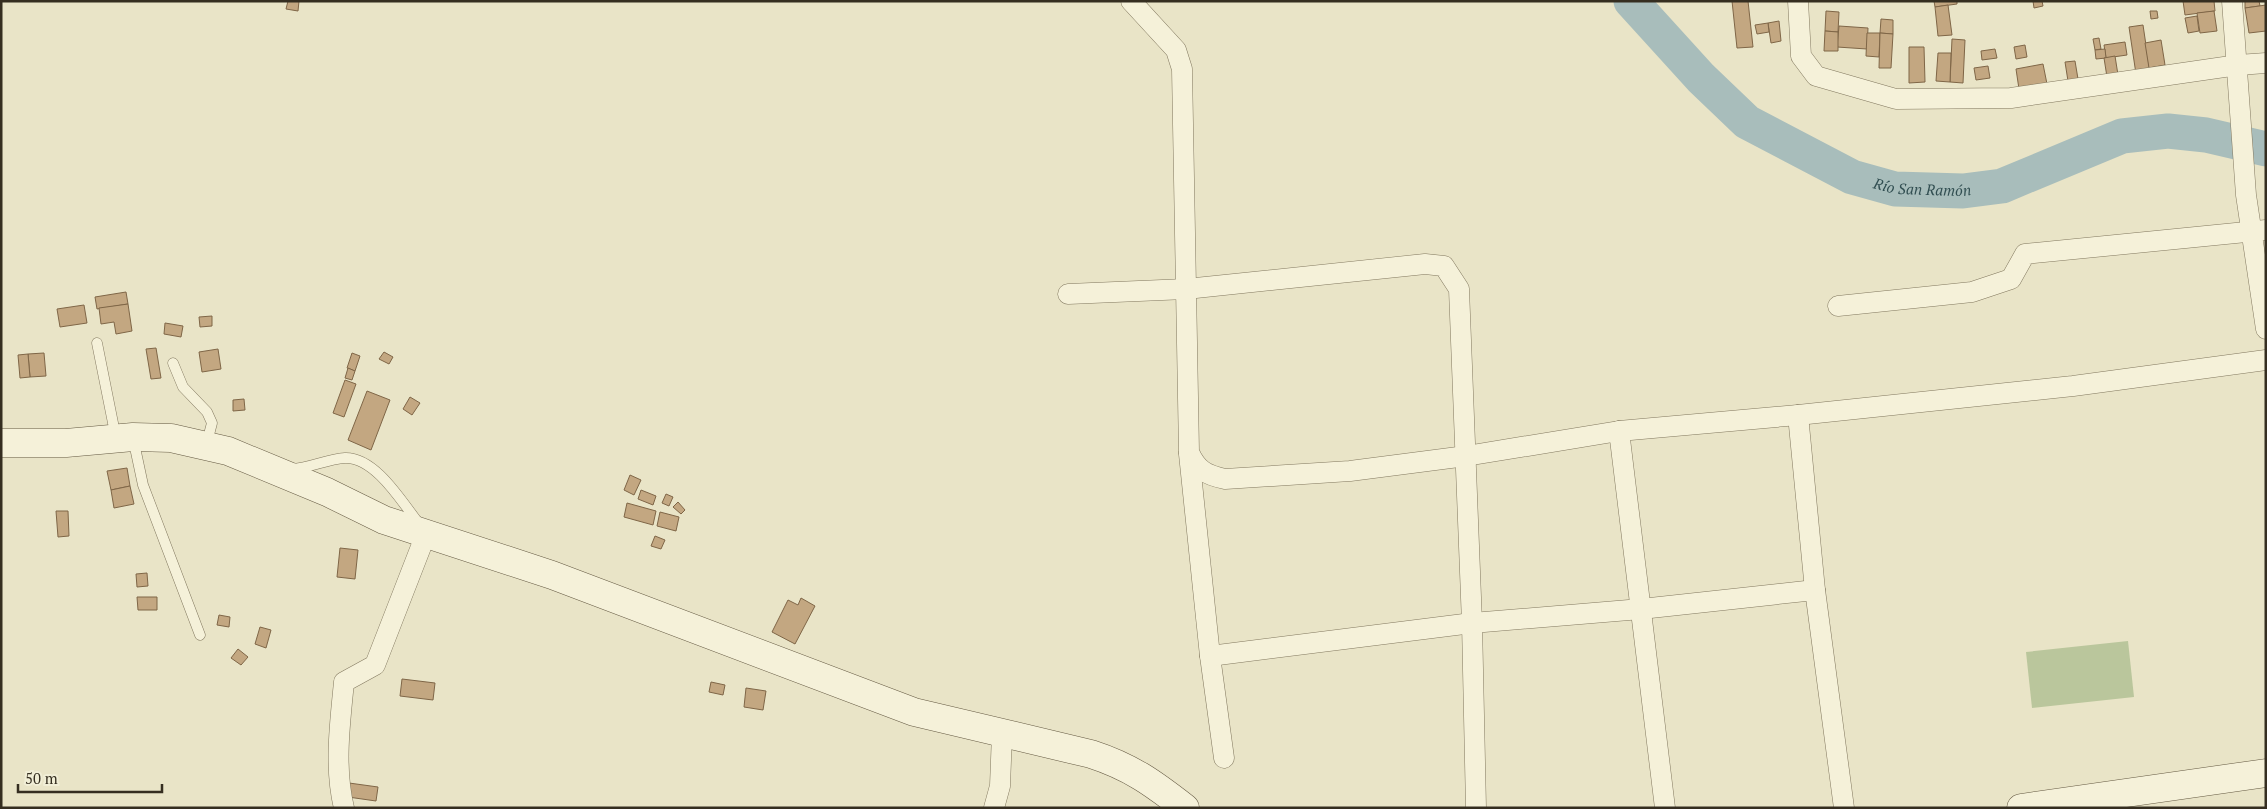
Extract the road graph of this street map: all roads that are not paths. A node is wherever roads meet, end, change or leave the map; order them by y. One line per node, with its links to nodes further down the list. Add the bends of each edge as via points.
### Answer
1 (1131, 1): 7 (street, via 1176,50 1182,69)
2 (1798, 1): 5 (street, via 1801,56 1816,76 1896,99 2011,98)
3 (2232, 1): 5 (street)
4 (2266, 63): 5 (street)
5 (2238, 65): 6 (street, via 2246,194)
6 (2258, 230): 9 (street, via 2025,254 2011,279 1972,292); 10 (street)
7 (1186, 288): 8 (street); 19 (street); 20 (street, via 1425,264 1444,266 1459,289)
8 (1068, 294)
9 (1838, 306)
10 (2266, 329)
11 (97, 344): 16 (lane)
12 (2266, 360): 14 (street, via 2073,386)
13 (173, 362): 18 (lane, via 183,387 207,412 212,423)
14 (1798, 416): 15 (street); 23 (street)
15 (1619, 431): 20 (street); 24 (street)
16 (124, 438): 17 (main road); 18 (main road, via 171,438); 26 (lane)
17 (1, 444)
18 (206, 446): 21 (main road, via 228,451)
19 (1189, 452): 20 (street, via 1196,466 1208,475 1225,480 1350,471); 27 (street)
20 (1466, 456): 25 (street)
21 (274, 470): 22 (main road, via 384,520); 22 (lane, via 308,468 346,458 369,466 386,481)
22 (426, 534): 28 (main road, via 552,575 914,712); 32 (street, via 376,665 344,682 339,788)
23 (1815, 590): 24 (street); 37 (street)
24 (1641, 609): 25 (street); 36 (street)
25 (1472, 623): 27 (street); 35 (street)
26 (200, 635)
27 (1210, 656): 29 (street)
28 (1002, 734): 33 (street, via 1000,786); 34 (main road, via 1117,762 1145,776)
29 (1224, 758)
30 (2266, 774): 31 (main road)
31 (2066, 804): 38 (main road)
32 (344, 808)
33 (994, 808)
34 (1185, 808)
35 (1476, 808)
36 (1665, 808)
37 (1844, 808)
38 (2021, 808)

